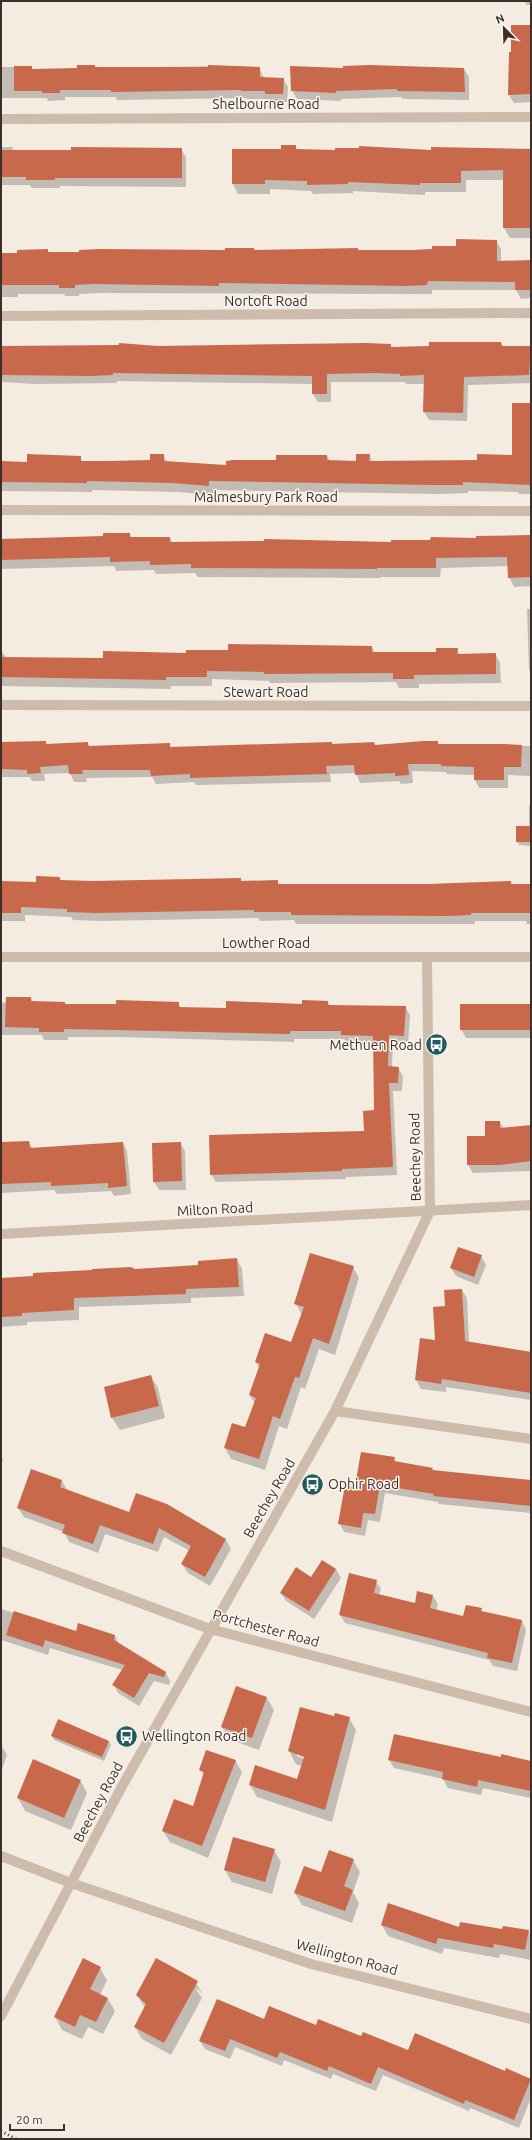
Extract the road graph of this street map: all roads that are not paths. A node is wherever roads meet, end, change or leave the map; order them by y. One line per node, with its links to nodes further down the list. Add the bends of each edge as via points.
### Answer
1 (531, 117): 2 (street, Shelbourne Road)
2 (1, 119)
3 (531, 314): 4 (street, Nortoft Road)
4 (1, 316)
5 (1, 510): 6 (street, Malmesbury Park Road)
6 (531, 512)
7 (1, 706): 8 (street, Stewart Road)
8 (531, 706)
9 (531, 957): 11 (street, Lowther Road)
10 (1, 958): 11 (street, Lowther Road)
11 (427, 958): 13 (street, Beechey Road)
12 (531, 1206): 13 (street)
13 (430, 1211): 14 (street, Milton Road); 15 (street, Beechey Road)
14 (1, 1234)
15 (335, 1411): 16 (street); 18 (street, Beechey Road)
16 (531, 1439)
17 (1, 1551): 18 (street, Portchester Road)
18 (210, 1629): 19 (street, Portchester Road); 21 (street, Beechey Road)
19 (531, 1712)
20 (1, 1856): 21 (street, Wellington Road)
21 (71, 1883): 22 (street, Beechey Road); 23 (street, Wellington Road, via 311,1964)
22 (1, 2016)
23 (531, 2018)

